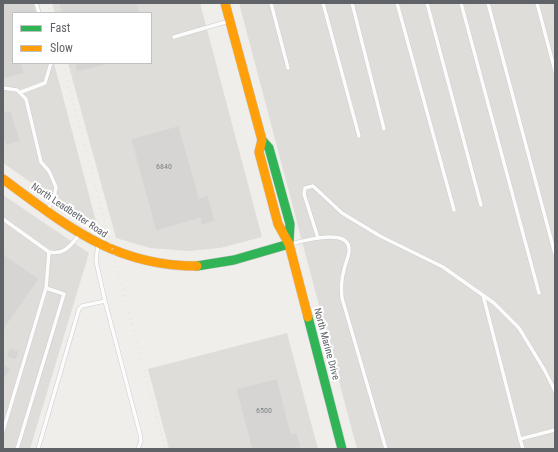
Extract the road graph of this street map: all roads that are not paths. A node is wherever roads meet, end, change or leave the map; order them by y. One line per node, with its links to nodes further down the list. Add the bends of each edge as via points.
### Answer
1 (225, 3): 10 (main road, North Marine Drive)
2 (271, 3): 13 (lane)
3 (323, 3): 18 (lane)
4 (352, 3): 17 (lane)
5 (397, 3): 22 (lane)
6 (427, 3): 20 (lane)
7 (461, 3): 31 (lane)
8 (488, 3): 29 (lane)
9 (536, 3): 14 (lane)
10 (230, 21): 11 (lane); 27 (main road, North Marine Drive, via 262,140 270,148 290,224)
11 (174, 37)
12 (51, 64): 16 (lane, via 45,83)
13 (288, 68)
14 (555, 71)
15 (3, 88): 16 (lane)
16 (21, 92): 21 (lane, via 26,99 41,162 49,171 56,187 54,199)
17 (384, 129)
18 (358, 136)
19 (3, 179): 21 (main road, North Leadbetter Road)
20 (481, 205)
21 (46, 210): 24 (main road, North Leadbetter Road)
22 (454, 210)
23 (3, 219): 28 (lane)
24 (80, 234): 26 (main road, North Leadbetter Road); 28 (lane, via 64,251)
25 (318, 238): 27 (lane); 32 (lane, via 304,194 305,188 313,186 348,216 380,236 443,267); 42 (lane, via 332,236 348,245 349,251 341,283 342,298)
26 (98, 244): 27 (main road, North Leadbetter Road, via 136,260 183,266 214,264); 33 (lane, via 96,261)
27 (289, 244): 41 (main road, North Marine Drive)
28 (49, 252): 30 (lane)
29 (555, 254)
30 (46, 288): 35 (lane); 38 (lane, via 64,294)
31 (539, 293)
32 (483, 295): 34 (lane, via 519,328); 37 (lane)
33 (105, 301): 39 (lane, via 82,306 80,309); 40 (lane, via 140,434)
34 (555, 391)
35 (3, 429)
36 (555, 430): 37 (lane)
37 (520, 439): 43 (lane)
38 (17, 449)
39 (38, 449)
40 (138, 449)
41 (342, 449)
42 (386, 449)
43 (523, 449)

